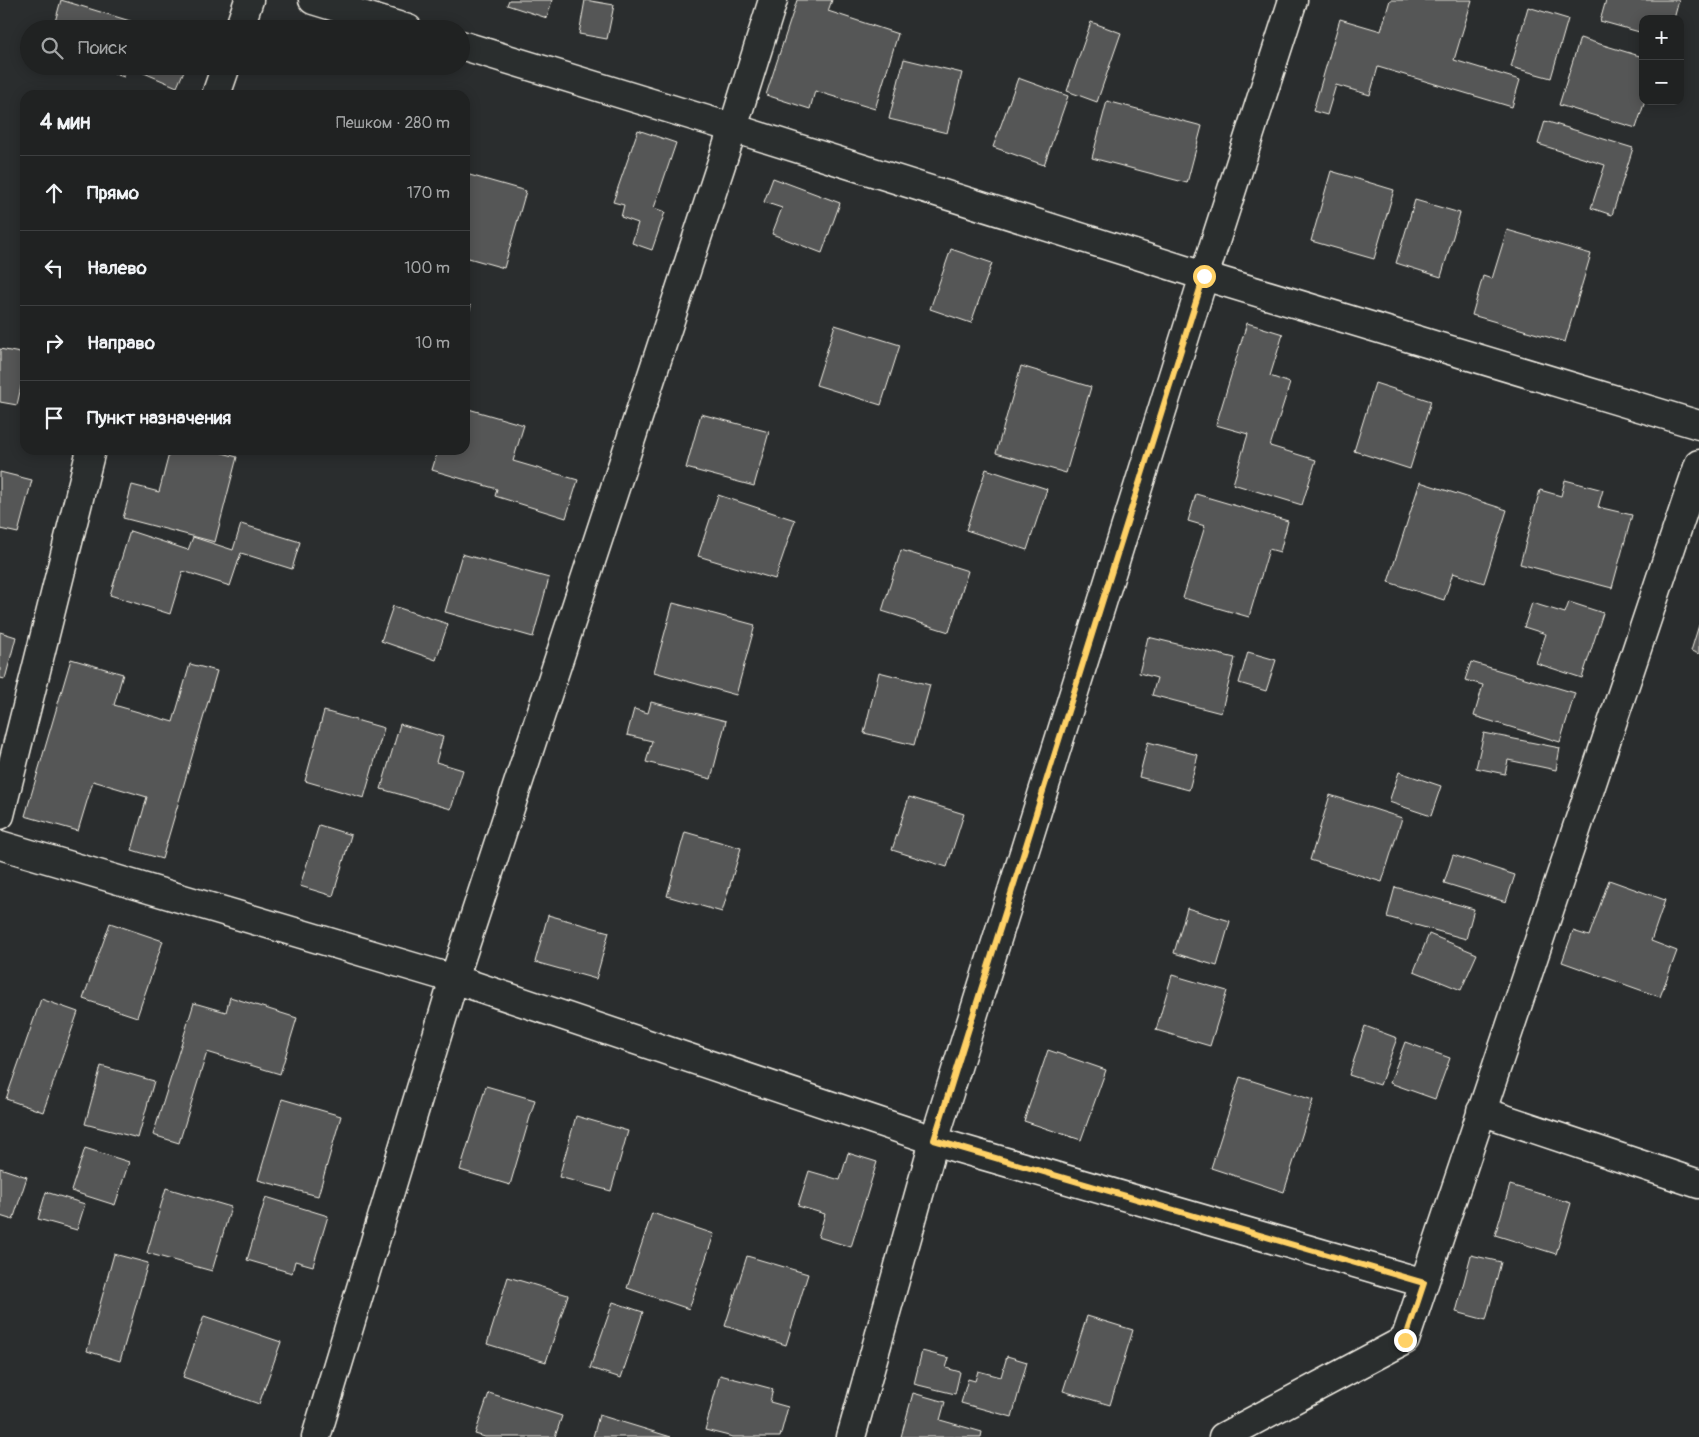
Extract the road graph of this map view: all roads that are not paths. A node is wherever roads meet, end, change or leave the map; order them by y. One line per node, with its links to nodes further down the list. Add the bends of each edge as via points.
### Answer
1 (249, 0): 5 (street)
2 (314, 0): 6 (street)
3 (773, 0): 10 (street)
4 (1292, 0): 11 (street)
5 (242, 20)
6 (379, 20)
7 (470, 48): 10 (street)
8 (223, 75): 9 (street)
9 (218, 90)
10 (733, 128): 11 (street); 17 (street)
11 (1204, 276): 12 (street); 19 (street)
12 (1699, 425)
13 (90, 455): 15 (street)
14 (1699, 464): 18 (street)
15 (0, 815)
16 (0, 845): 17 (street)
17 (454, 979): 19 (street); 22 (street)
18 (1481, 1111): 20 (street); 21 (street)
19 (934, 1140): 21 (street); 23 (street)
20 (1699, 1184)
21 (1424, 1283): 24 (street, via 1405,1340)
22 (316, 1437)
23 (851, 1437)
24 (1223, 1437)

